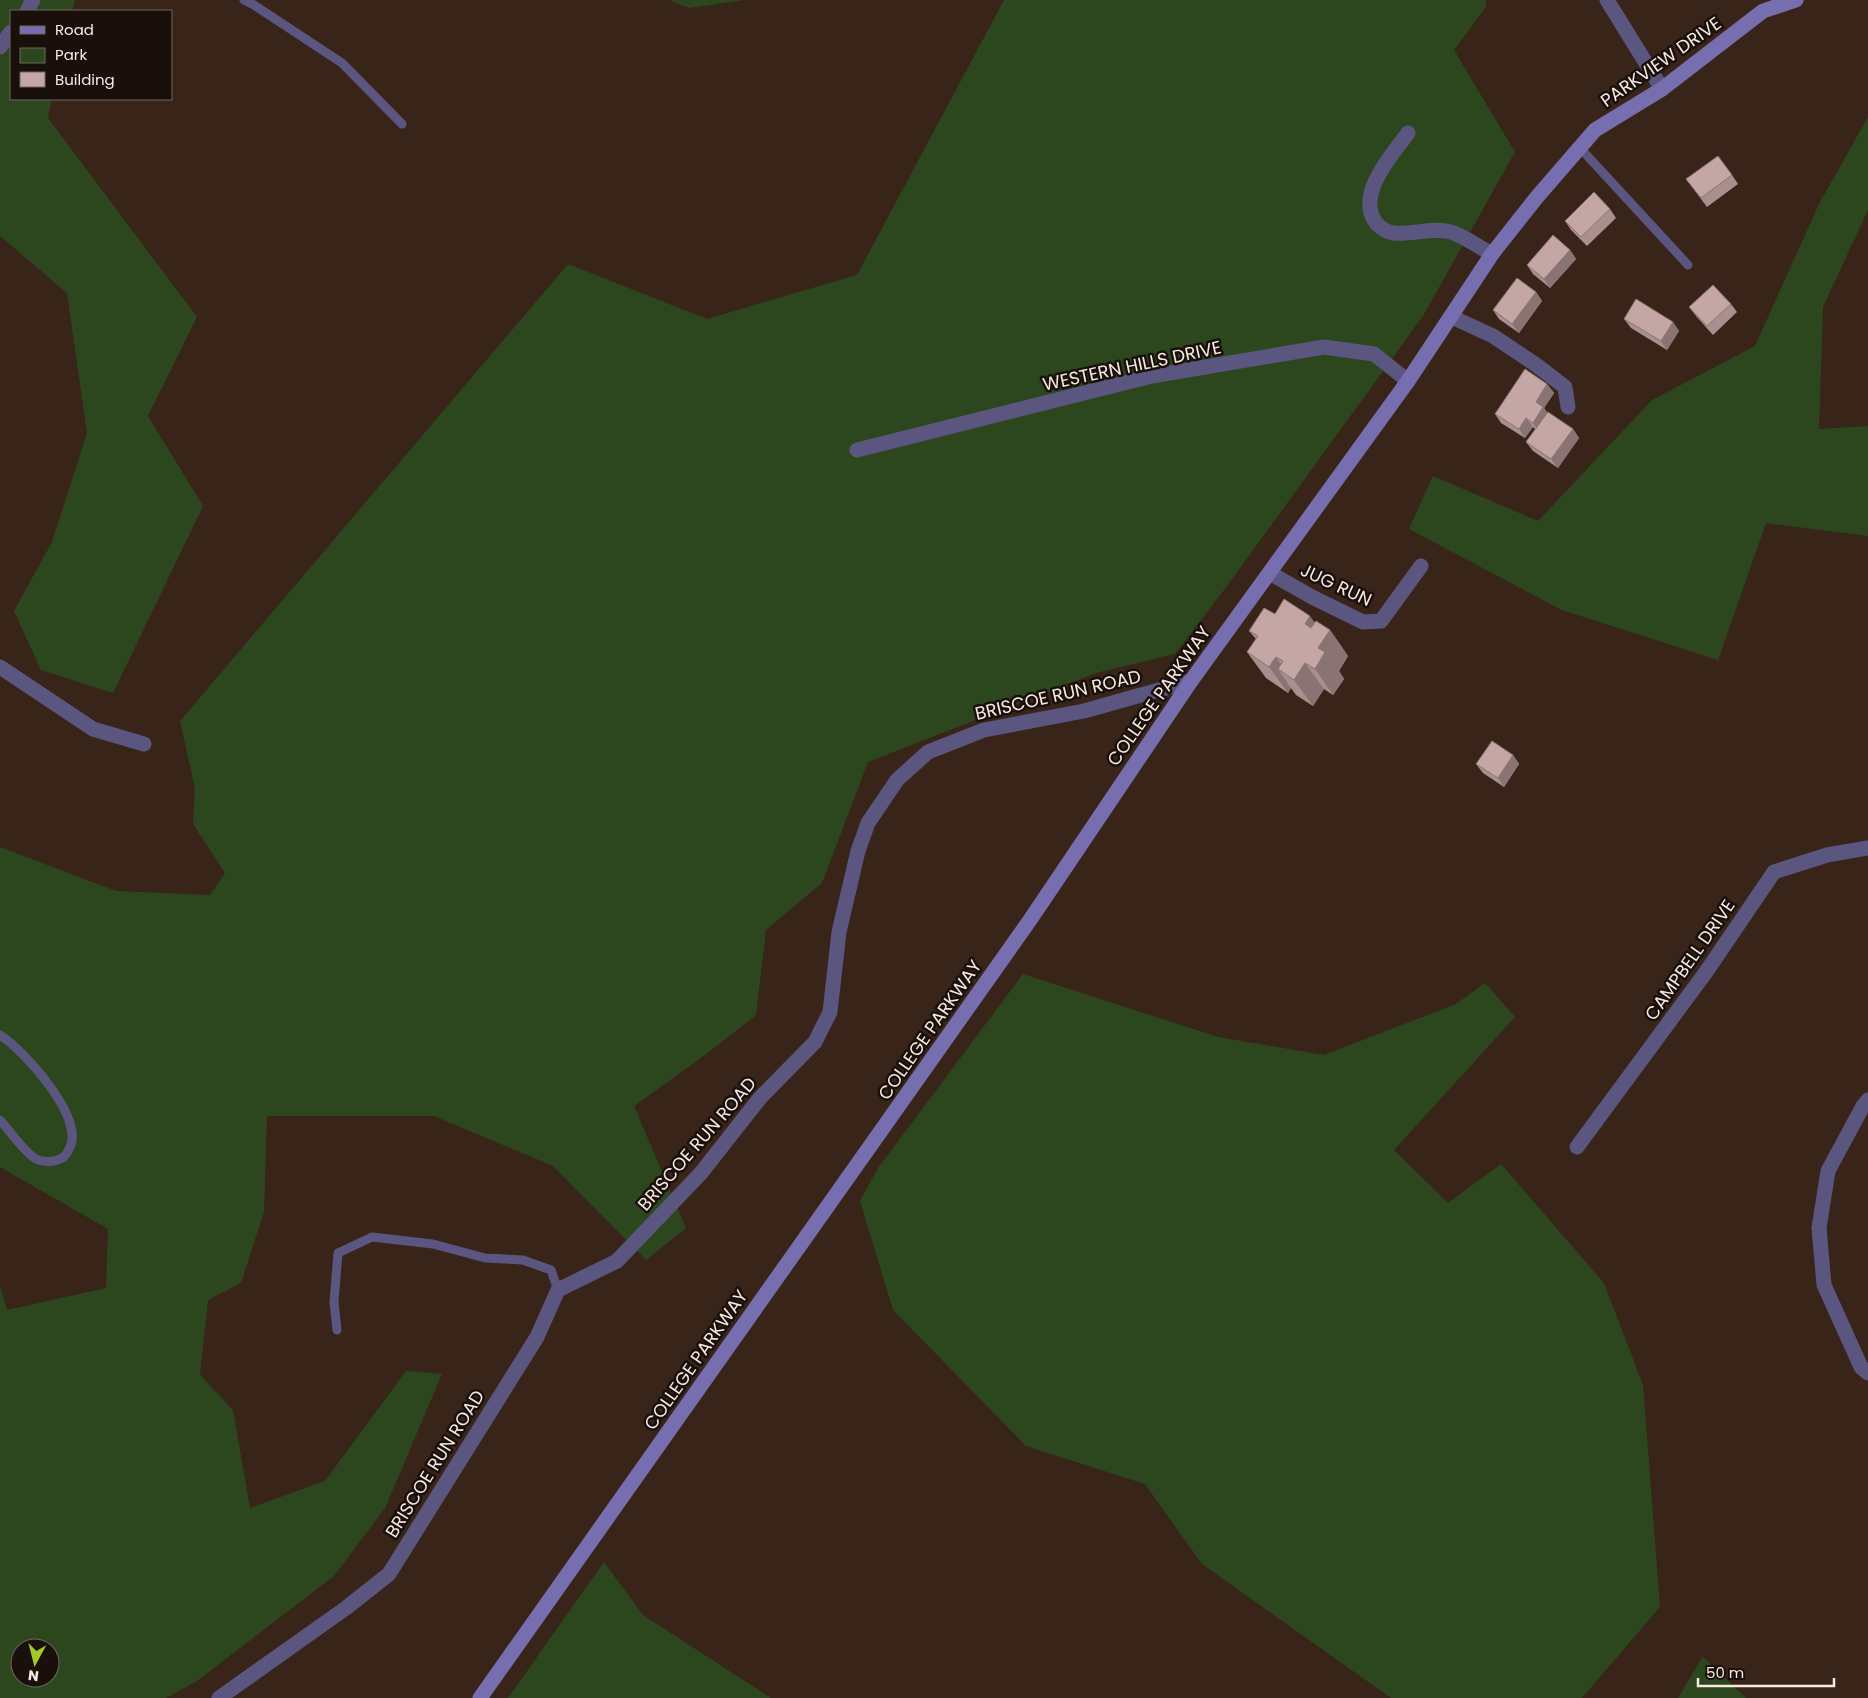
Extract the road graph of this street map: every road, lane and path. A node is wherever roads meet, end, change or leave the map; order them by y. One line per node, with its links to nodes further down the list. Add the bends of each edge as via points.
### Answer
1 (244, 0): 7 (lane, via 342,63)
2 (1607, 0): 6 (street)
3 (1796, 0): 6 (street, PARKVIEW DRIVE, via 1763,11)
4 (10, 33): 5 (street)
5 (0, 46)
6 (1662, 89): 9 (street, PARKVIEW DRIVE, via 1596,130)
7 (402, 124)
8 (1408, 133): 10 (street, via 1377,176 1370,208 1374,220 1392,233 1452,232)
9 (1581, 149): 10 (street, PARKVIEW DRIVE, via 1537,197); 11 (lane)
10 (1492, 254): 12 (street, PARKVIEW DRIVE)
11 (1688, 265)
12 (1452, 317): 13 (street, PARKVIEW DRIVE); 14 (street, via 1493,336 1565,387)
13 (1408, 381): 15 (street, WESTERN HILLS DRIVE, via 1374,354 1324,347 1152,376); 17 (street, COLLEGE PARKWAY)
14 (1568, 407)
15 (857, 450)
16 (1421, 566): 17 (street, JUG RUN, via 1382,621 1363,622)
17 (1270, 573): 19 (street, COLLEGE PARKWAY)
18 (0, 667): 20 (street, via 94,729)
19 (1191, 681): 26 (street, BRISCOE RUN ROAD, via 1084,712 984,730 928,752 897,780 868,823 858,851 839,932 830,1012 815,1042 760,1098 702,1173 617,1261); 30 (street, COLLEGE PARKWAY, via 1030,920)
20 (144, 744)
21 (1868, 848): 25 (street, CAMPBELL DRIVE, via 1827,855 1774,872 1706,972)
22 (0, 1036): 24 (lane, via 30,1062 59,1099 71,1123 73,1144 64,1157 52,1162 37,1160)
23 (1868, 1100): 28 (street, via 1828,1171 1819,1228 1824,1284 1861,1367)
24 (0, 1120)
25 (1577, 1147)
26 (558, 1290): 27 (lane, via 551,1270 523,1260 486,1258 433,1244 372,1237 338,1253 334,1302); 29 (street, BRISCOE RUN ROAD, via 537,1337 389,1574)
27 (336, 1330)
28 (1868, 1373)
29 (219, 1698)
30 (480, 1698)

